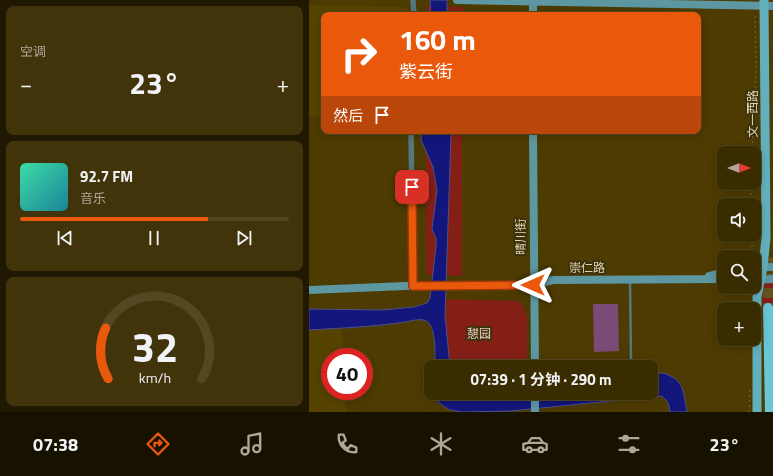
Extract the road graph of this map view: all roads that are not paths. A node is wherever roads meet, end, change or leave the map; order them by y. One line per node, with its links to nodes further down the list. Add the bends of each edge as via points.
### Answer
1 (413, 0): 5 (street)
2 (457, 0): 3 (street)
3 (533, 1): 4 (street, via 754,6); 6 (street)
4 (766, 3): 9 (main road, 文一西路, via 766,238)
5 (414, 12)
6 (533, 12)
7 (411, 134): 19 (street)
8 (533, 134): 18 (street, 晴川街)
9 (761, 259)
10 (761, 267): 11 (street)
11 (773, 267)
12 (717, 274): 13 (street, 崇仁路)
13 (699, 279): 14 (street, 崇仁路); 16 (street, 崇仁路)
14 (717, 279)
15 (773, 279): 17 (street)
16 (630, 280): 18 (street, 崇仁路, via 553,280); 24 (lane)
17 (761, 280)
18 (533, 285): 19 (street, 崇仁路); 23 (street, 晴川街)
19 (413, 286): 20 (street, 崇仁路)
20 (309, 290)
21 (757, 294): 25 (main road, 文一西路)
22 (768, 308): 26 (highway)
23 (535, 360)
24 (631, 360)
25 (757, 412)
26 (770, 412)

